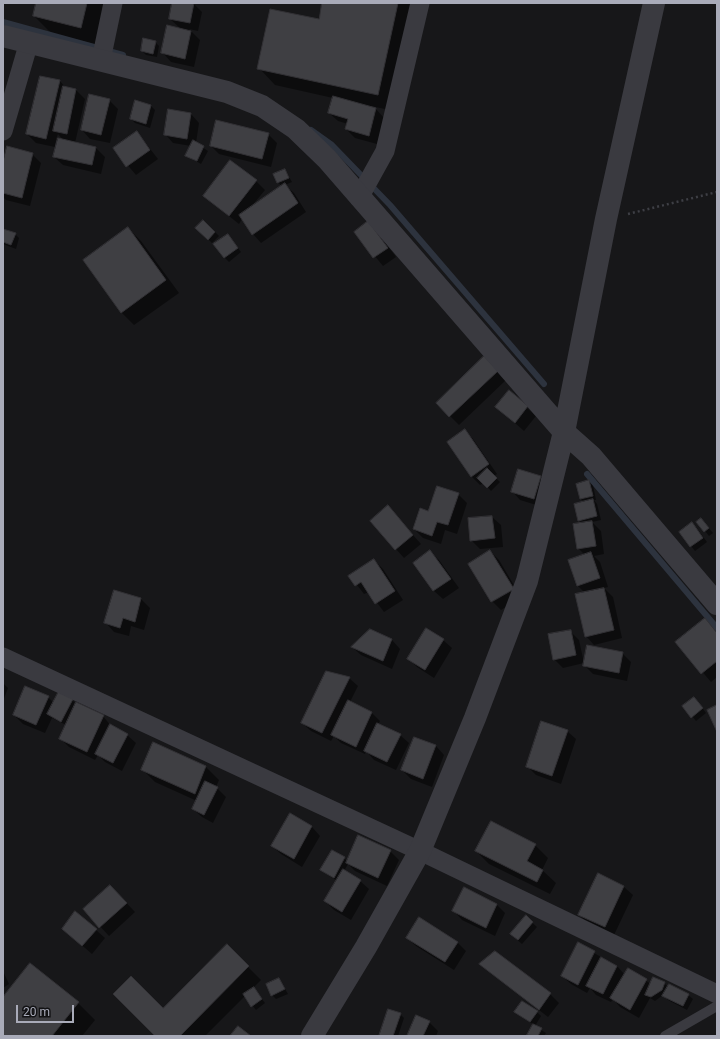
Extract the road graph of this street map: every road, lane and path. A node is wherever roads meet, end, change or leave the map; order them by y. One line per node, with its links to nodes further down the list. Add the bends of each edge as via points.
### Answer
1 (113, 3): 6 (street)
2 (420, 3): 9 (street, via 385,151)
3 (654, 3): 10 (street)
4 (3, 36): 5 (street)
5 (29, 42): 6 (street); 7 (street)
6 (102, 60): 9 (street, via 227,92 262,106 296,129)
7 (3, 131)
8 (717, 192): 10 (path)
9 (360, 196): 11 (street)
10 (606, 219): 11 (street)
11 (564, 432): 12 (street, via 591,456); 14 (street, via 527,581 475,718)
12 (717, 604)
13 (3, 656): 14 (street)
14 (420, 851): 15 (street); 17 (street)
15 (717, 994)
16 (717, 1006): 18 (lane)
17 (312, 1036)
18 (665, 1036)

